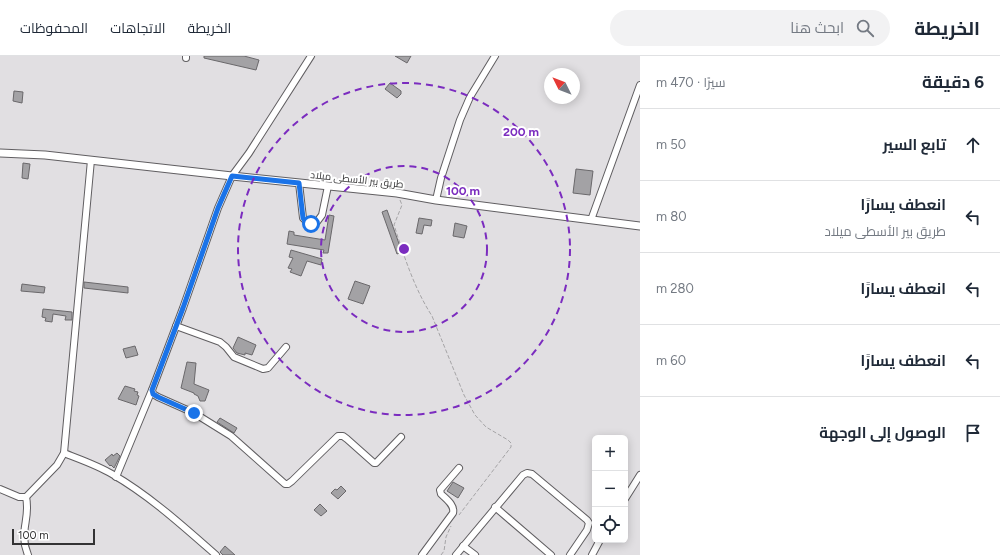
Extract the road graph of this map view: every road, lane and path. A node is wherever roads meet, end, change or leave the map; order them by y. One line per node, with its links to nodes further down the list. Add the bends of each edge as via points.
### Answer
1 (311, 56): 6 (street)
2 (495, 56): 10 (street, via 470,97 460,120)
3 (640, 85): 11 (street)
4 (0, 153): 5 (main road, طريق بير الأسطى ميلاد)
5 (91, 160): 6 (main road, طريق بير الأسطى ميلاد); 17 (street)
6 (232, 176): 7 (main road, طريق بير الأسطى ميلاد); 13 (street)
7 (299, 183): 8 (main road, طريق بير الأسطى ميلاد); 8 (street, via 303,218 311,224 316,223 322,214)
8 (328, 186): 9 (main road, طريق بير الأسطى ميلاد)
9 (398, 193): 10 (main road, طريق بير الأسطى ميلاد); 25 (path, via 402,205 394,225 403,254 464,395 486,427 508,440 512,447)
10 (436, 200): 11 (main road, طريق بير الأسطى ميلاد)
11 (591, 220): 12 (main road, طريق بير الأسطى ميلاد)
12 (640, 226)
13 (176, 326): 14 (street, via 220,342 234,357 263,369 268,368); 15 (street)
14 (286, 347)
15 (152, 390): 16 (street, via 158,397 194,413 231,436 285,484 292,481 338,436 343,436 374,463); 20 (street)
16 (401, 437)
17 (64, 453): 20 (street); 23 (street, via 57,465)
18 (458, 468): 31 (street, via 440,490 440,494 452,506 453,513)
19 (640, 475): 22 (street)
20 (116, 477): 30 (street, via 153,502)
21 (0, 488): 23 (street, via 19,497)
22 (628, 494)
23 (26, 497): 29 (street, via 28,510 24,541)
24 (495, 507): 28 (street); 35 (street); 36 (street, via 523,475 532,474 589,523)
25 (459, 515)
26 (451, 526): 32 (path)
27 (598, 543): 37 (street)
28 (463, 546): 33 (street); 34 (street)
29 (28, 555)
30 (216, 555)
31 (422, 555)
32 (441, 555)
33 (456, 555)
34 (475, 555)
35 (551, 555)
36 (570, 555)
37 (592, 555)

